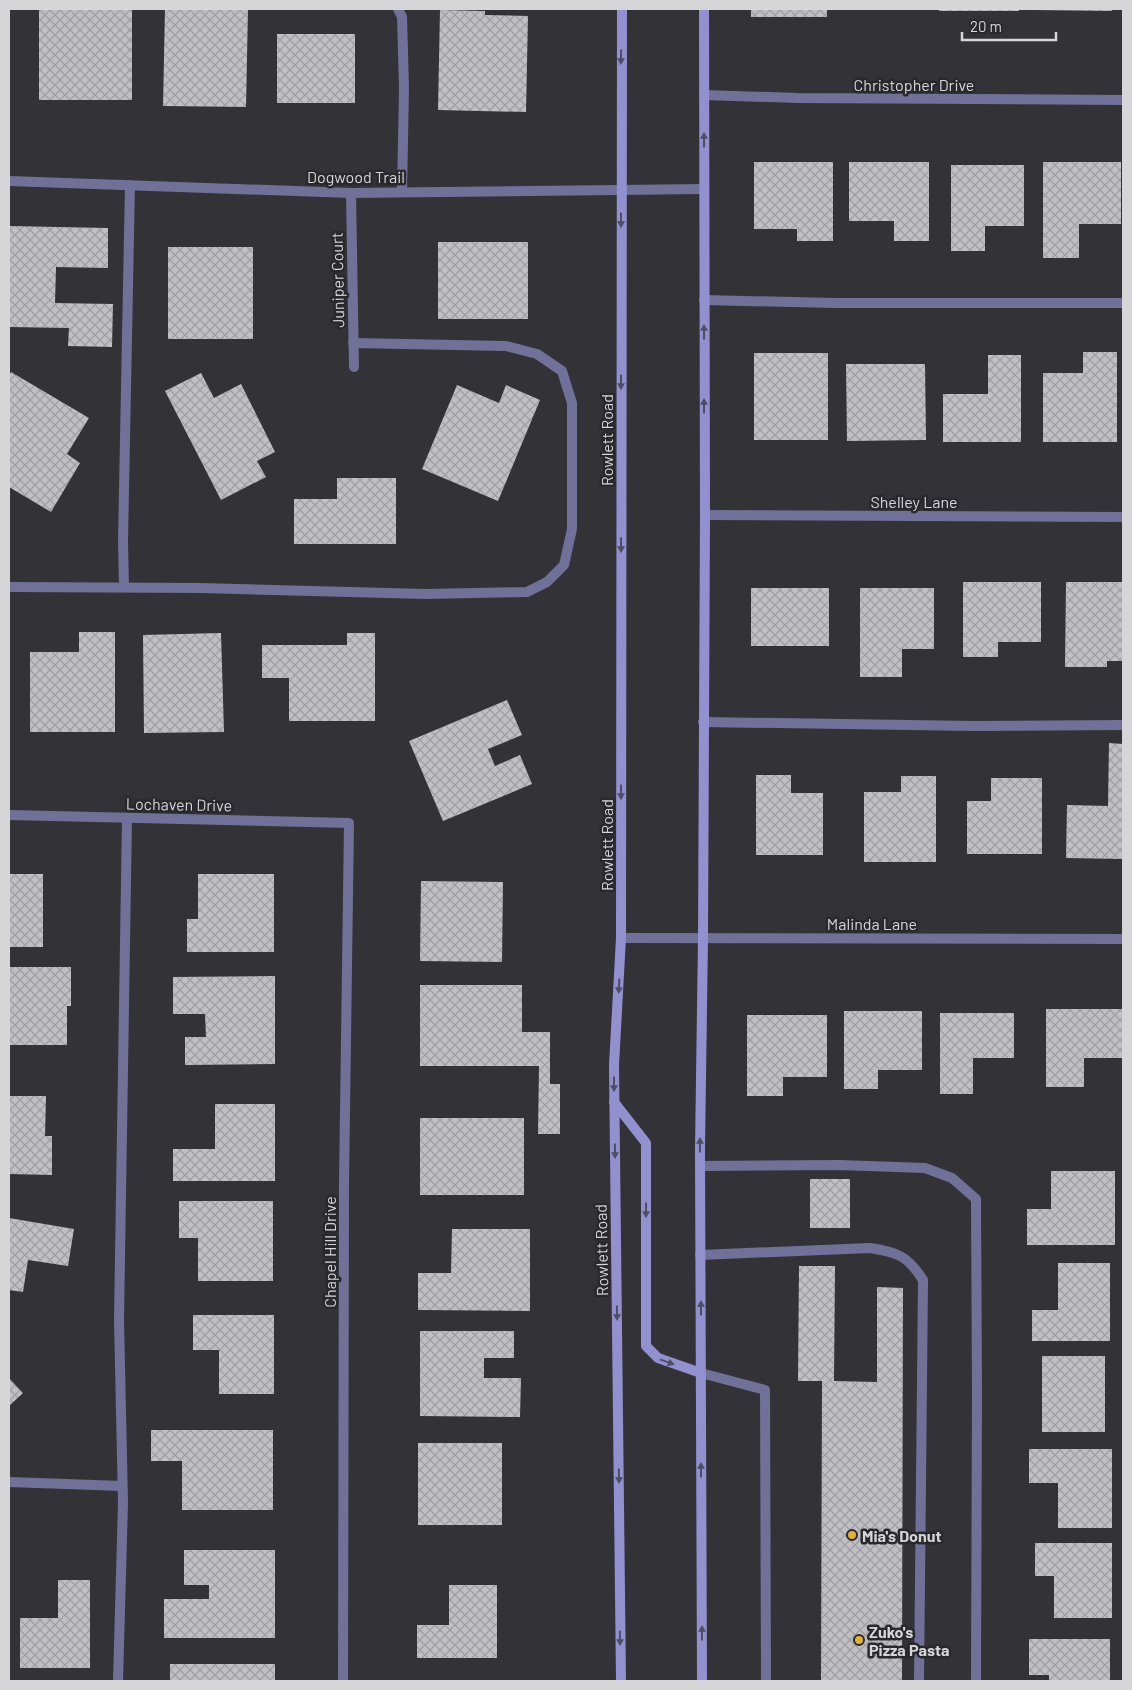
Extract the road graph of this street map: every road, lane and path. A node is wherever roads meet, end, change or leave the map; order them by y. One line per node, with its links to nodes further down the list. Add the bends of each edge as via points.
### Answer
1 (398, 9): 10 (street, via 402,17 404,89)
2 (622, 9): 8 (main road, Rowlett Road, one-way to 8)
3 (704, 9): 4 (main road)
4 (704, 95): 5 (street, Christopher Drive); 9 (main road, one-way to 4)
5 (1123, 100)
6 (9, 181): 7 (street, Dogwood Trail)
7 (130, 185): 11 (street, Dogwood Trail); 19 (street)
8 (621, 189): 9 (street, Dogwood Trail); 10 (street, Dogwood Trail); 25 (main road, Rowlett Road, one-way to 25)
9 (704, 189): 12 (main road)
10 (402, 192): 11 (street, Dogwood Trail)
11 (352, 193): 14 (street, Juniper Court)
12 (704, 300): 13 (street); 16 (main road, one-way to 12)
13 (1123, 303)
14 (353, 343): 15 (street, Juniper Court); 19 (street, via 506,346 537,354 562,371 572,403 572,529 564,565 547,582 527,592 426,594)
15 (354, 367)
16 (705, 515): 17 (street, Shelley Lane); 20 (main road)
17 (1123, 517)
18 (9, 586): 19 (street)
19 (124, 587)
20 (703, 722): 21 (street, via 974,726); 26 (main road)
21 (1123, 724)
22 (9, 815): 23 (street, Lochaven Drive)
23 (127, 818): 24 (street, Lochaven Drive); 33 (street, via 119,1320)
24 (349, 822): 35 (street, Chapel Hill Drive)
25 (621, 938): 26 (street, Malinda Lane); 28 (main road, Rowlett Road, one-way to 28)
26 (703, 938): 27 (street, Malinda Lane); 29 (main road, one-way to 26)
27 (1123, 938)
28 (614, 1102): 31 (main road, one-way to 31, via 646,1143 646,1346 658,1358); 36 (main road, Rowlett Road, one-way to 36)
29 (700, 1166): 30 (main road); 40 (street, via 925,1168 952,1178 976,1199)
30 (700, 1255): 31 (main road, one-way to 30); 39 (street, via 870,1248 889,1251 906,1260 914,1265 923,1280)
31 (701, 1373): 37 (main road, one-way to 31); 38 (street, via 765,1390)
32 (9, 1482): 33 (street)
33 (122, 1486): 34 (street)
34 (118, 1681)
35 (343, 1681)
36 (621, 1681)
37 (702, 1681)
38 (766, 1681)
39 (919, 1681)
40 (976, 1681)

